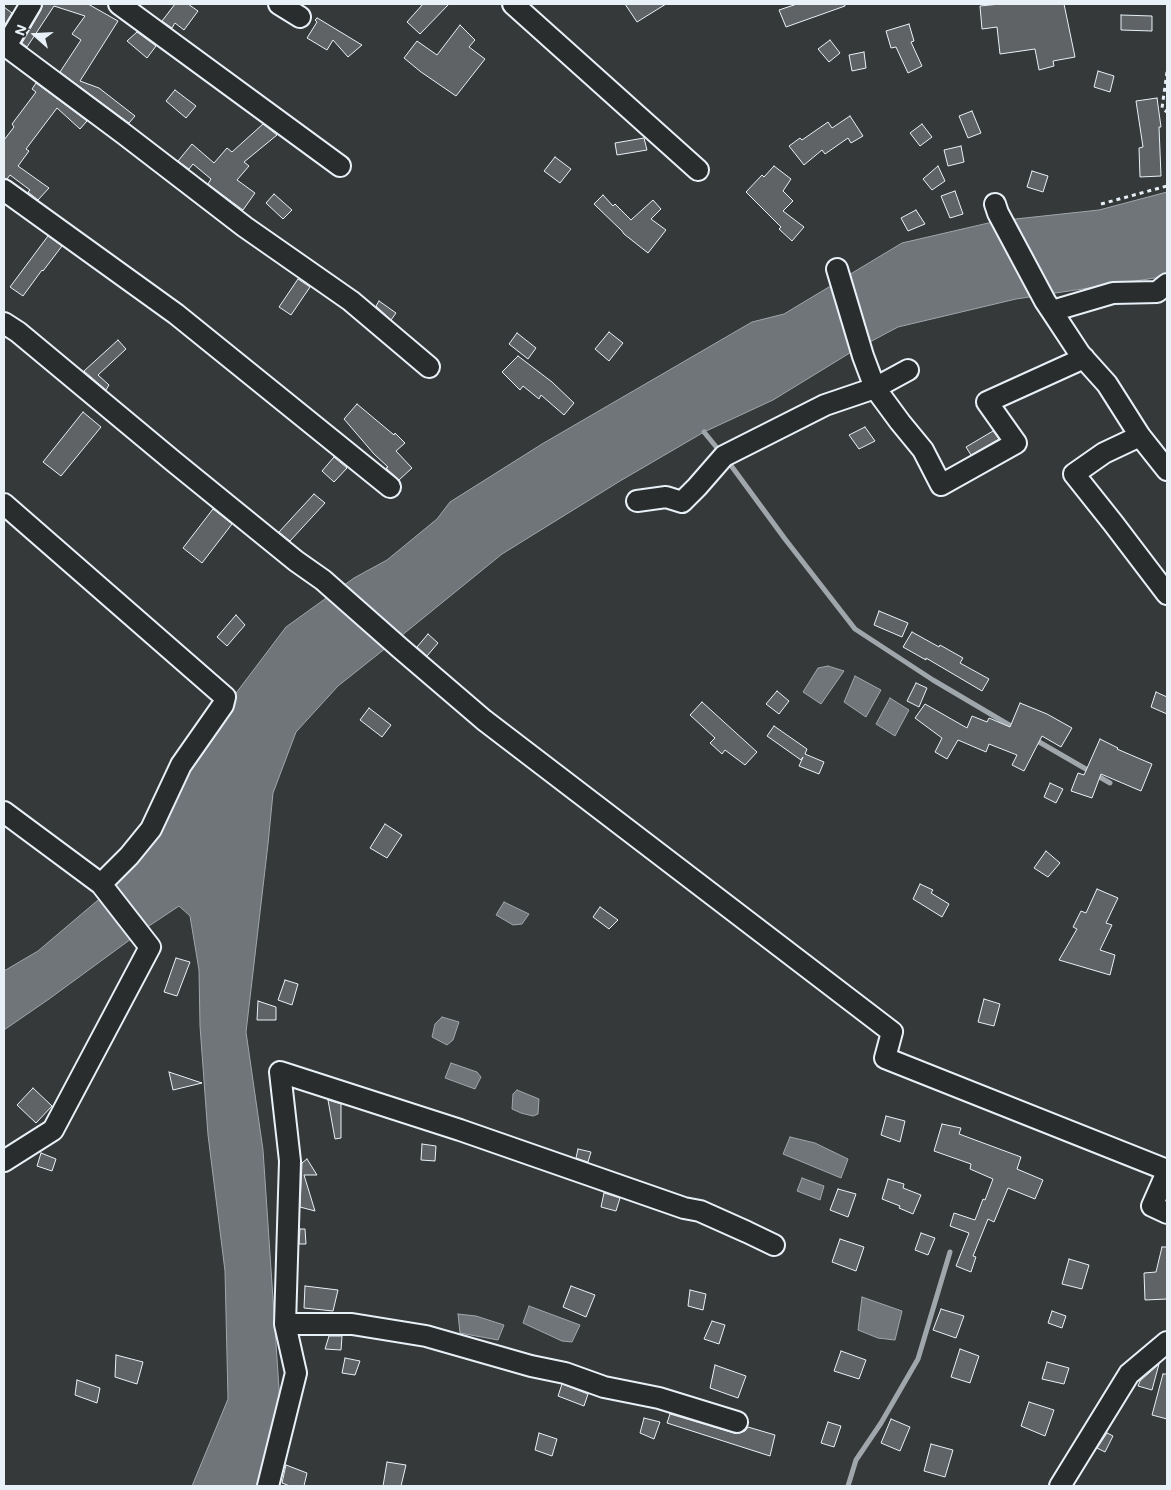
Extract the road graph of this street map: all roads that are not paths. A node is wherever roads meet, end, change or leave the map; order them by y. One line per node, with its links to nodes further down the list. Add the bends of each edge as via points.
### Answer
1 (31, 4): 6 (street)
2 (119, 4): 7 (street)
3 (279, 4): 5 (street)
4 (513, 4): 8 (street)
5 (300, 17)
6 (5, 47): 16 (street, via 245,228 351,301)
7 (340, 166)
8 (698, 170)
9 (4, 190): 21 (street, via 176,314)
10 (997, 209): 13 (street)
11 (838, 272): 18 (street)
12 (1167, 284): 13 (street, via 1157,292 1113,293)
13 (1049, 306): 15 (street)
14 (4, 323): 28 (street, via 296,561 324,580 484,720 892,1032 885,1058)
15 (1084, 358): 18 (street, via 987,402 1016,443 941,485 923,450); 19 (street, via 1107,384)
16 (428, 367)
17 (908, 370): 18 (street)
18 (875, 388): 22 (street, via 825,405 724,456 682,502 666,497)
19 (1140, 436): 20 (street); 24 (street, via 1104,453 1074,474)
20 (1167, 470)
21 (390, 487)
22 (637, 500)
23 (4, 504): 26 (street, via 225,697 223,705 181,765 151,829)
24 (1167, 594)
25 (4, 812): 26 (street)
26 (103, 886): 27 (street, via 150,947 53,1130)
27 (4, 1161)
28 (1167, 1171): 29 (street, via 1152,1206)
29 (1167, 1213)
30 (774, 1245): 31 (street, via 700,1211 280,1072 290,1161)
31 (285, 1324): 33 (street, via 352,1324 426,1336); 34 (street, via 296,1373)
32 (1167, 1342): 35 (street, via 1129,1374)
33 (737, 1422)
34 (268, 1486)
35 (1060, 1486)

